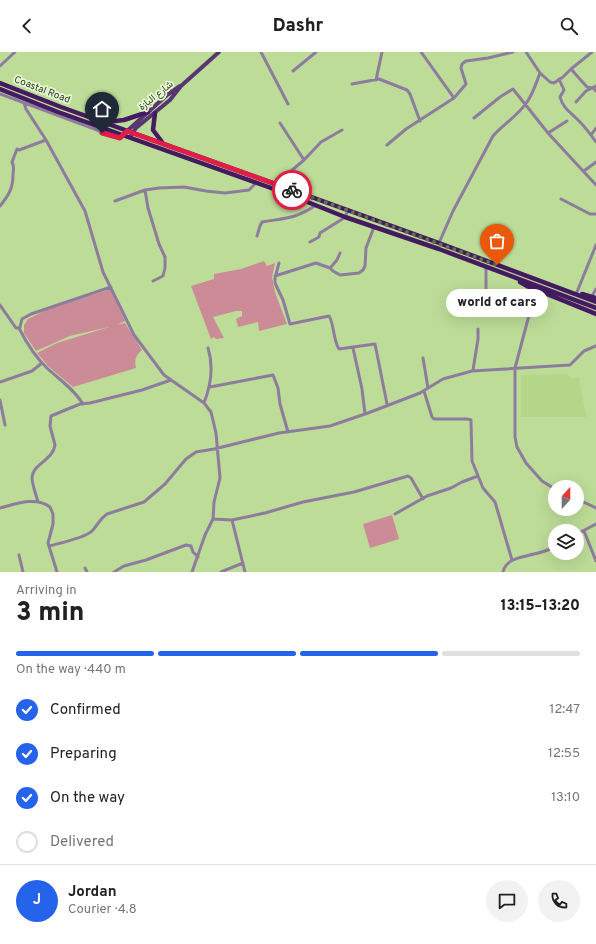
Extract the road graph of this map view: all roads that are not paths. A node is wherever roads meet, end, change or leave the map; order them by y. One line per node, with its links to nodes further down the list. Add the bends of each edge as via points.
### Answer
1 (15, 52): 10 (street)
2 (220, 52): 18 (main road)
3 (261, 52): 25 (street)
4 (316, 52): 12 (street)
5 (382, 52): 15 (street)
6 (421, 52): 22 (street)
7 (510, 52): 22 (street, via 466,60 461,68 466,84)
8 (526, 52): 13 (street)
9 (592, 52): 11 (street)
10 (0, 66)
11 (571, 69): 14 (street); 19 (street, via 587,87)
12 (293, 71)
13 (540, 73): 14 (street, via 552,83); 26 (street)
14 (559, 79): 42 (street, via 564,90 560,97 562,104)
15 (376, 80): 17 (street); 32 (street, via 406,90)
16 (0, 83): 34 (highway, Coastal Road)
17 (352, 84)
18 (181, 86): 28 (main road, شارع البازة, via 166,95); 29 (main road, شارع البازة)
19 (595, 88): 23 (street, via 586,91)
20 (0, 89): 41 (highway, Coastal Road)
21 (0, 94): 24 (street)
22 (454, 98): 32 (street)
23 (576, 102)
24 (24, 103): 27 (street); 30 (street)
25 (288, 104)
26 (525, 106): 31 (street, via 511,89); 40 (street); 66 (street, via 493,136 453,210)
27 (35, 107): 30 (street); 41 (street, via 118,138)
28 (148, 112): 34 (highway, via 124,120); 38 (main road, شارع البازة)
29 (155, 113): 39 (main road, شارع البازة); 46 (highway, via 153,130)
30 (30, 115): 44 (street)
31 (474, 118)
32 (420, 121): 47 (street)
33 (566, 121): 40 (street)
34 (104, 122): 38 (highway, Coastal Road)
35 (280, 123): 48 (street)
36 (596, 128): 42 (street)
37 (342, 130): 48 (street, via 322,142)
38 (127, 131): 39 (highway, Coastal Road); 41 (main road, شارع البازة)
39 (133, 132): 43 (main road, شارع البازة); 46 (highway, Coastal Road)
40 (548, 134): 50 (street)
41 (124, 135): 43 (highway, Coastal Road)
42 (591, 135): 45 (street)
43 (130, 137): 51 (highway, Coastal Road)
44 (46, 140): 59 (street, via 17,149 12,162 14,167 11,190); 77 (street, via 85,211 101,266)
45 (596, 142)
46 (163, 144): 53 (highway, Coastal Road)
47 (387, 145)
48 (304, 160): 53 (street, via 284,176)
49 (596, 162): 50 (street)
50 (584, 171): 52 (street)
51 (256, 183): 54 (street, via 249,190 232,192 184,187); 55 (highway, Coastal Road)
52 (596, 185)
53 (279, 186): 55 (highway, Coastal Road)
54 (145, 190): 57 (street); 75 (street, via 165,262 163,276)
55 (309, 199): 58 (highway, Coastal Road); 60 (highway, Coastal Road)
56 (561, 199): 61 (street, via 590,214)
57 (115, 201)
58 (316, 205): 62 (highway, Coastal Road); 64 (street, via 296,217 262,222)
59 (0, 206)
60 (348, 211): 62 (street); 66 (highway, Coastal Road)
61 (596, 214)
62 (345, 216): 63 (highway, Coastal Road); 65 (street, via 320,233 319,238)
63 (374, 227): 71 (highway, Coastal Road); 72 (street, via 366,248 363,270 353,275 340,275)
64 (257, 236)
65 (310, 242)
66 (439, 243): 79 (highway, Coastal Road)
67 (596, 245): 68 (street)
68 (595, 251): 81 (street)
69 (340, 253): 72 (street)
70 (279, 263): 73 (street)
71 (486, 267): 74 (highway, Coastal Road); 84 (street, via 486,300)
72 (330, 268): 73 (street, via 312,263)
73 (275, 276): 93 (street, via 290,324 329,316 339,349)
74 (518, 279): 76 (highway); 87 (highway, Coastal Road)
75 (153, 281)
76 (527, 286): 80 (highway); 85 (street)
77 (111, 287): 89 (street, via 31,314 22,319); 98 (street, via 134,335 156,367)
78 (596, 288): 82 (street)
79 (568, 291): 81 (highway); 83 (highway, Coastal Road)
80 (541, 292): 85 (street); 88 (highway)
81 (577, 292): 82 (highway)
82 (594, 297)
83 (596, 302)
84 (475, 303)
85 (532, 304): 96 (street)
86 (0, 305): 89 (street)
87 (596, 308)
88 (596, 314)
89 (18, 328): 95 (street)
90 (478, 329): 97 (street)
91 (596, 346): 96 (street, via 580,354 570,365)
92 (208, 348): 100 (street, via 211,362)
93 (353, 348): 106 (street, via 375,344); 107 (street)
94 (423, 358): 101 (street)
95 (42, 363): 99 (street, via 32,371); 105 (street, via 78,395)
96 (514, 368): 97 (street); 112 (street, via 514,425 517,446 534,473)
97 (473, 370): 101 (street, via 443,379)
98 (170, 380): 104 (street); 105 (street, via 142,390)
99 (0, 382)
100 (210, 387): 104 (street); 109 (street, via 273,375)
101 (428, 388): 102 (street)
102 (424, 391): 106 (street); 111 (street, via 434,419 471,420 472,461)
103 (0, 400): 108 (street)
104 (204, 403): 110 (street, via 212,417)
105 (83, 404): 114 (street, via 51,416 50,426 55,445 50,456 35,470 32,477)
106 (388, 404): 107 (street)
107 (365, 414): 109 (street, via 330,426)
108 (4, 425)
109 (288, 432): 110 (street)
110 (218, 448): 119 (street, via 220,478); 123 (street, via 191,454 165,484 144,502 107,514 90,533)
111 (478, 476): 113 (street); 127 (street, via 483,488 494,502)
112 (548, 485)
113 (423, 499): 118 (street); 120 (street, via 408,476 354,492)
114 (38, 502): 116 (street); 123 (street, via 50,507 53,514)
115 (584, 502): 117 (street)
116 (0, 508)
117 (596, 508)
118 (395, 514)
119 (213, 519): 120 (street); 126 (street)
120 (232, 520): 129 (street)
121 (596, 524): 122 (street)
122 (584, 531): 128 (street)
123 (49, 546): 131 (street)
124 (548, 550): 127 (street)
125 (19, 555): 130 (street)
126 (198, 557): 132 (street, via 191,546 186,545 124,566); 133 (street)
127 (512, 560): 136 (street)
128 (596, 562)
129 (243, 563): 134 (street); 135 (street)
130 (23, 572)
131 (57, 572)
132 (114, 572)
133 (192, 572)
134 (220, 572)
135 (244, 572)
136 (503, 572)

